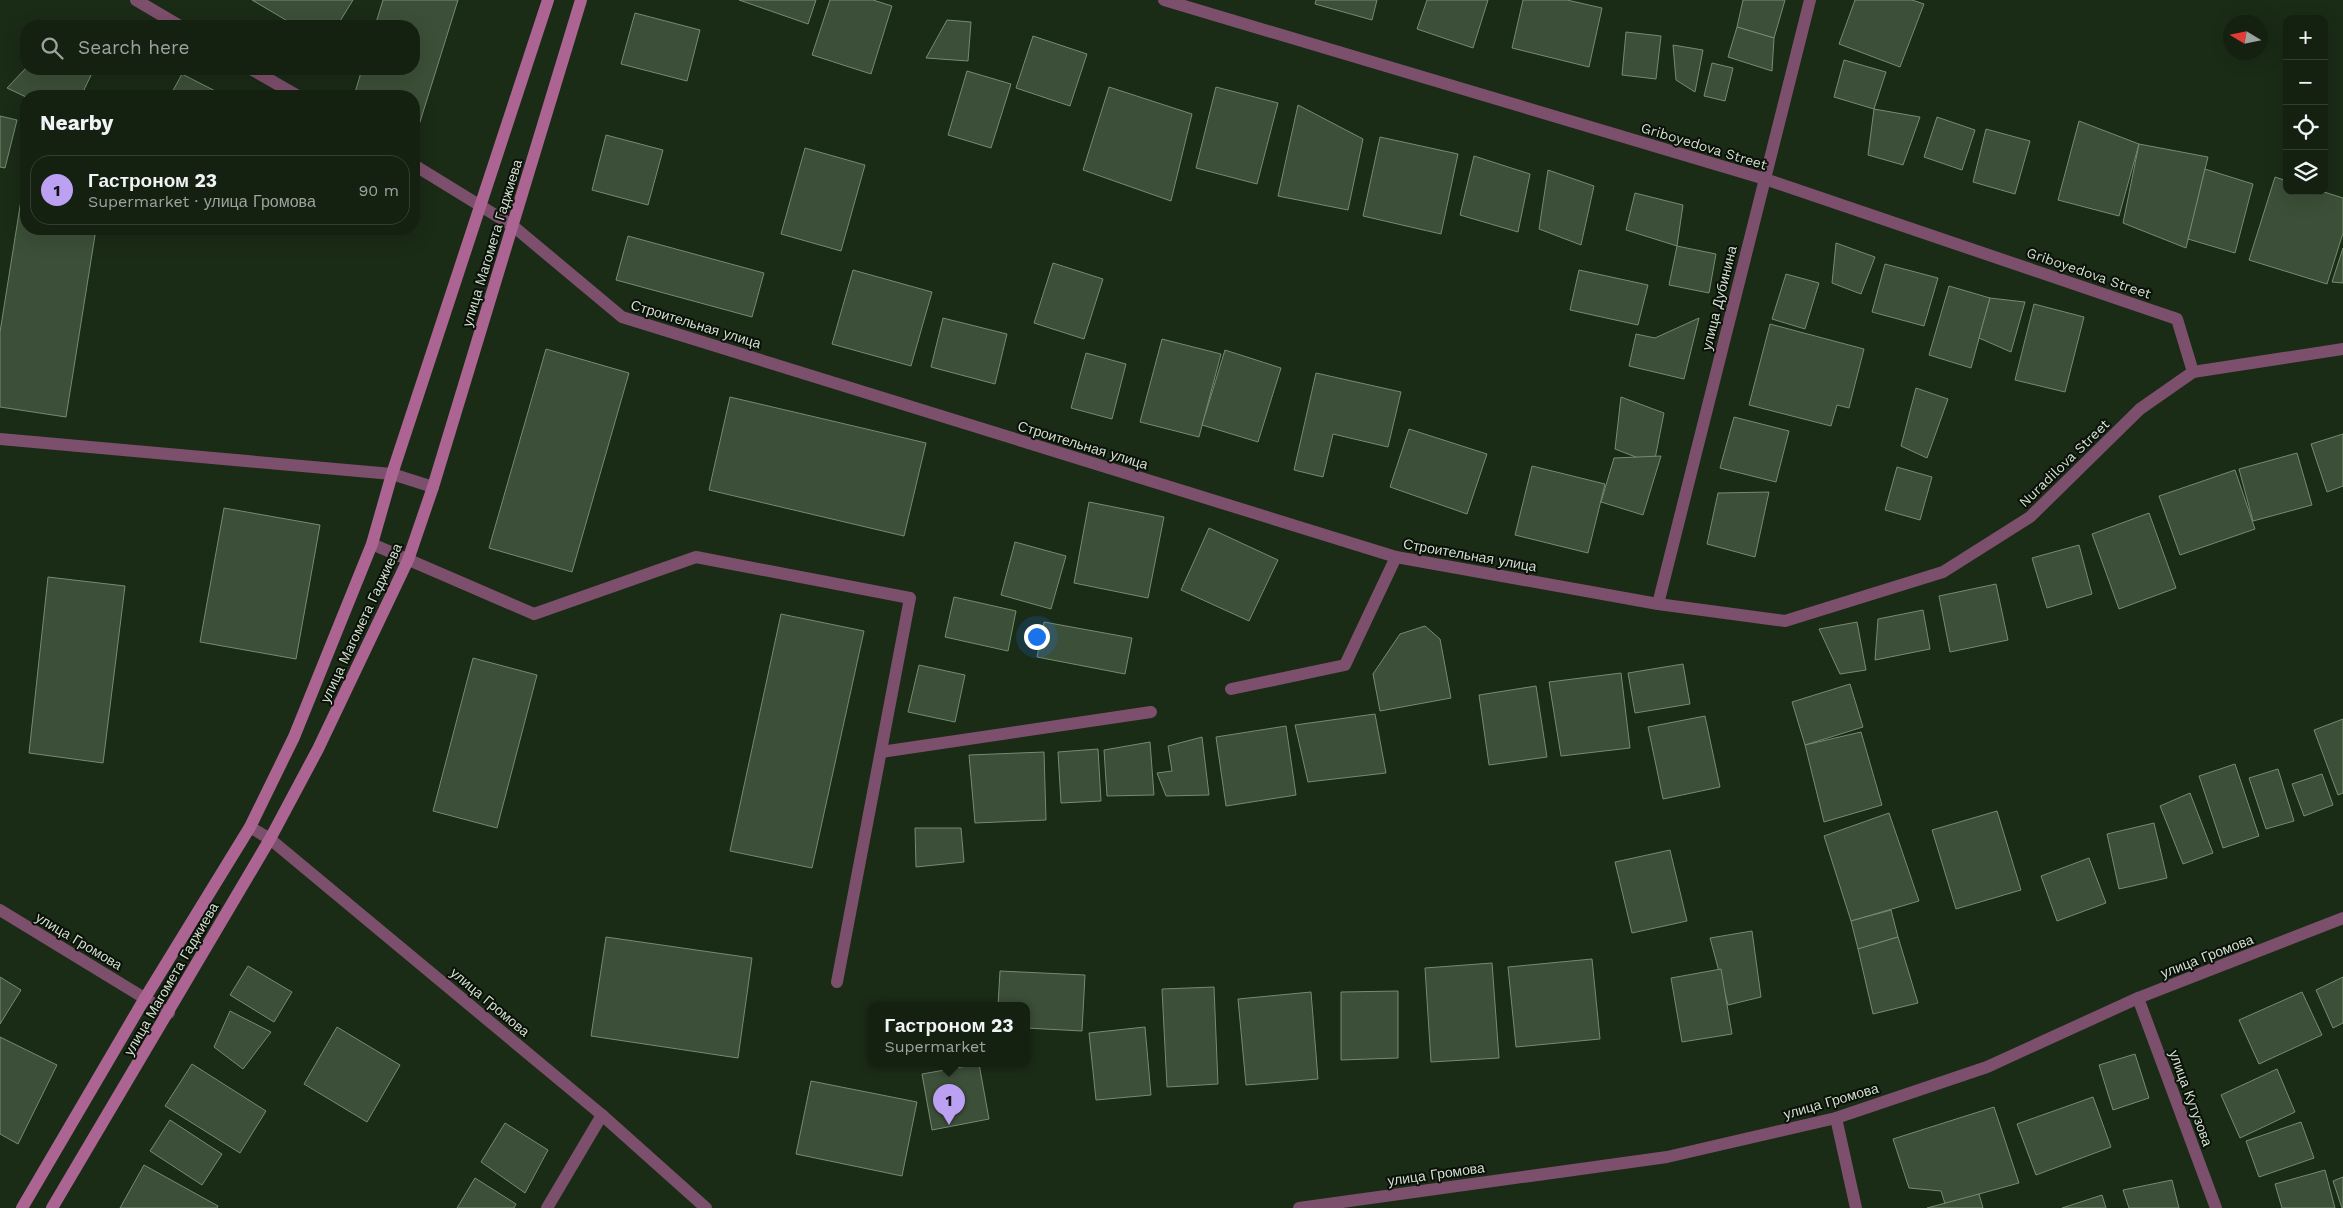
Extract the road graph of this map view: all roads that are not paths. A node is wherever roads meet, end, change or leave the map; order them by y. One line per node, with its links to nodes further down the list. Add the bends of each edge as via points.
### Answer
1 (136, 0): 6 (street)
2 (548, 0): 11 (main road, улица Магомета Гаджиева)
3 (580, 0): 12 (main road, улица Магомета Гаджиева)
4 (1164, 0): 10 (street, Griboyedova Street)
5 (1810, 0): 10 (street, улица Дубинина)
6 (170, 20)
7 (261, 75): 8 (street)
8 (288, 90)
9 (420, 169): 11 (street, Строительная улица)
10 (1765, 179): 14 (street, Griboyedova Street, via 2177,318); 21 (street, улица Дубинина)
11 (482, 206): 12 (street, Строительная улица); 16 (main road, улица Магомета Гаджиева)
12 (513, 226): 17 (main road, улица Магомета Гаджиева); 19 (street, Строительная улица, via 622,317)
13 (2343, 349): 14 (street, Nuradilova Street)
14 (2193, 372): 22 (street, Nuradilova Street, via 2140,409 2030,517 1943,572 1785,621)
15 (0, 439): 16 (street)
16 (392, 474): 17 (street); 18 (main road, улица Магомета Гаджиева)
17 (433, 487): 20 (main road, улица Магомета Гаджиева)
18 (372, 544): 20 (street); 26 (main road, улица Магомета Гаджиева, via 294,737)
19 (1396, 558): 21 (street, Строительная улица); 23 (street, via 1345,665)
20 (408, 560): 25 (street, via 534,614 696,557 910,598); 27 (main road, улица Магомета Гаджиева, via 318,749)
21 (1658, 604): 22 (street, Строительная улица)
22 (1717, 611)
23 (1231, 689)
24 (1151, 712): 25 (street)
25 (880, 752): 30 (street)
26 (250, 827): 27 (street, улица Громова); 31 (main road, улица Магомета Гаджиева)
27 (270, 839): 33 (main road, улица Магомета Гаджиева); 34 (street, улица Громова)
28 (0, 910): 31 (street, улица Громова)
29 (2343, 918): 32 (street, улица Громова)
30 (837, 982)
31 (145, 998): 33 (street, улица Громова); 36 (main road, улица Магомета Гаджиева)
32 (2138, 998): 35 (street, улица Громова, via 1987,1067); 42 (street, улица Кутузова)
33 (169, 1012): 37 (main road, улица Магомета Гаджиева)
34 (602, 1115): 38 (street); 39 (street, улица Громова)
35 (1836, 1118): 40 (street, улица Громова, via 1667,1157); 41 (street)
36 (22, 1208)
37 (52, 1208)
38 (547, 1208)
39 (706, 1208)
40 (1298, 1208)
41 (1856, 1208)
42 (2216, 1208)

